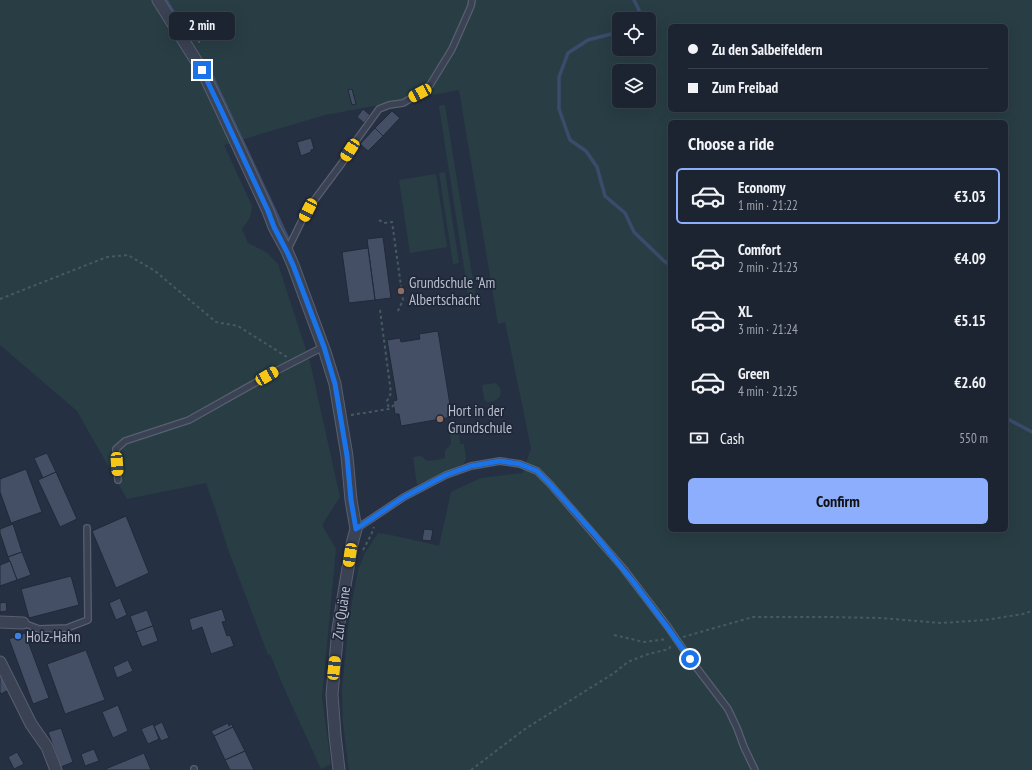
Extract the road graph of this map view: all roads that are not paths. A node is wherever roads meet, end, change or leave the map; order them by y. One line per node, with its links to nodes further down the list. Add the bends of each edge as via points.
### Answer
1 (158, 0): 3 (street, via 202,70)
2 (472, 0): 3 (lane, via 452,49 430,84 403,103 379,109 308,210)
3 (287, 252): 4 (street)
4 (324, 347): 5 (lane, via 189,420 125,441 116,449); 7 (street, via 341,416)
5 (118, 480)
6 (86, 528): 9 (lane, via 88,620 67,628 39,629)
7 (356, 529): 12 (street, Zur Quäne, via 338,629 332,694); 13 (lane, via 404,497 446,475 471,466 500,461 520,464 537,471 623,568 676,638 728,710)
8 (0, 622): 9 (street)
9 (23, 623)
10 (0, 662): 11 (street, via 31,724 47,747)
11 (56, 770)
12 (339, 770)
13 (755, 770)

